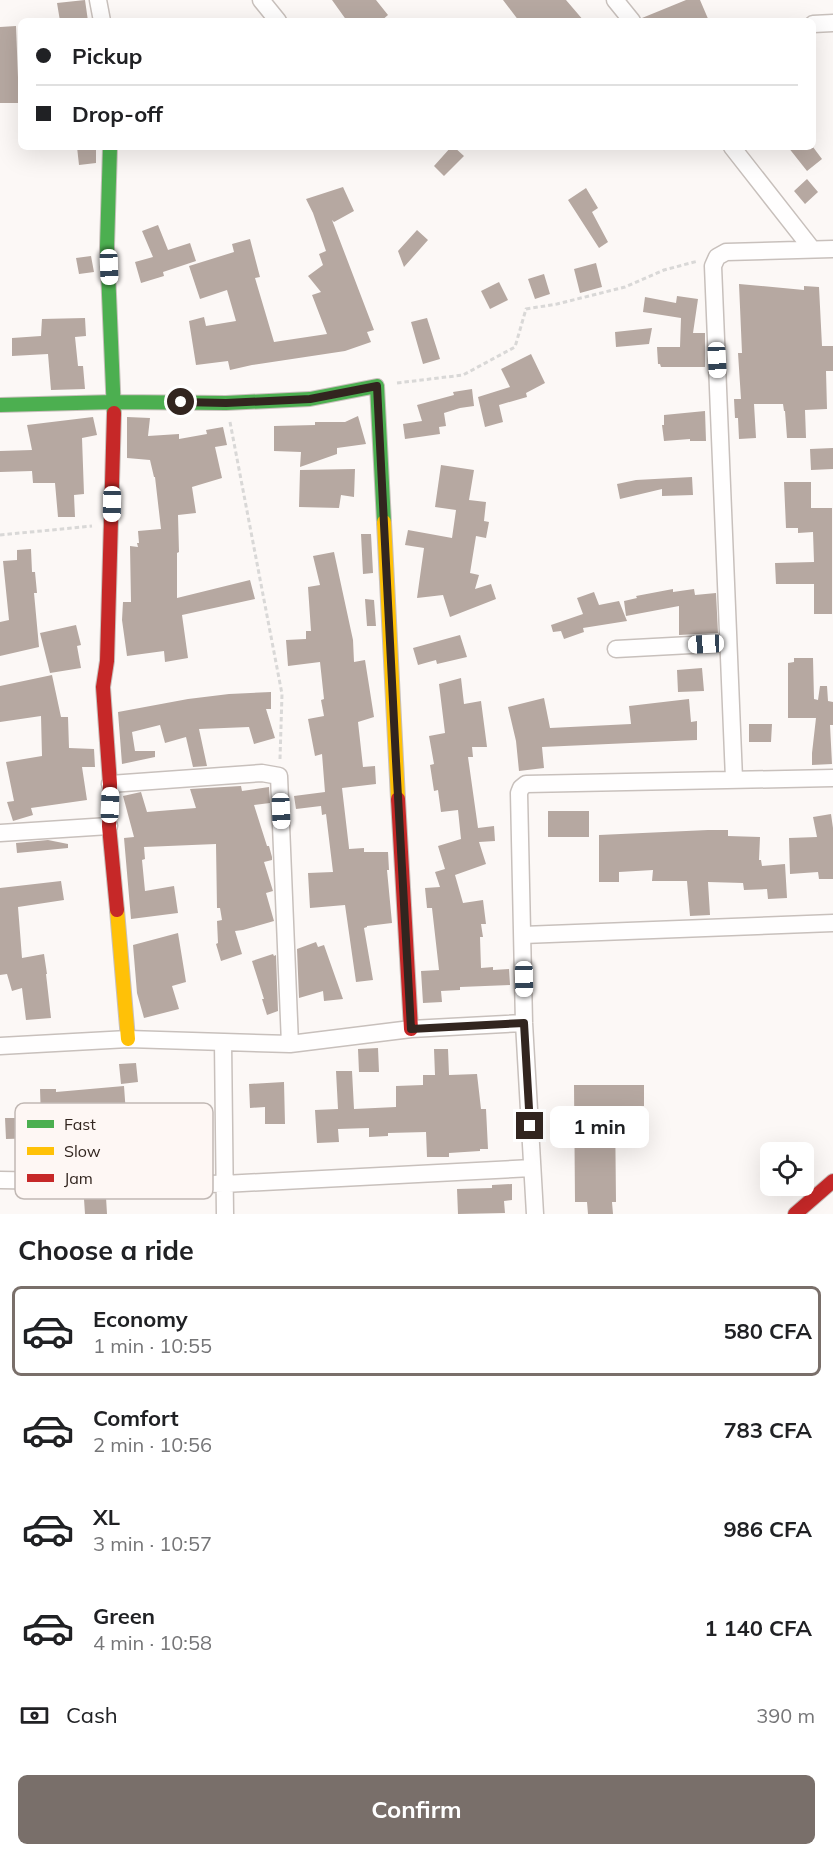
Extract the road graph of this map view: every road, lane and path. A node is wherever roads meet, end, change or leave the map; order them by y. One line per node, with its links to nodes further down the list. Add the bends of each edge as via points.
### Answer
1 (99, 0): 4 (street)
2 (261, 0): 5 (street)
3 (615, 0): 6 (street)
4 (102, 18)
5 (276, 18)
6 (630, 18)
7 (833, 23): 8 (street)
8 (816, 24)
9 (110, 150): 15 (street, via 107,247)
10 (734, 150): 11 (street)
11 (812, 249): 12 (street); 13 (street, via 726,252)
12 (833, 249)
13 (717, 257): 14 (path, via 664,270 625,288 526,309 515,346 463,375); 20 (street, via 713,266)
14 (377, 386): 16 (street, via 310,399); 31 (street)
15 (114, 402): 16 (street); 17 (street); 18 (street)
16 (226, 403): 22 (path, via 282,694)
17 (0, 405)
18 (112, 524): 19 (path); 25 (street, via 103,687)
19 (0, 535)
20 (728, 643): 21 (street); 24 (street)
21 (616, 649)
22 (279, 776): 25 (street, via 262,772); 34 (street)
23 (833, 777): 24 (street)
24 (734, 779): 29 (street, via 526,784 519,793)
25 (110, 784): 26 (street)
26 (109, 826): 27 (street); 32 (street)
27 (0, 833)
28 (833, 924): 29 (street)
29 (523, 935): 30 (street)
30 (524, 1023): 31 (street); 36 (street)
31 (411, 1029): 34 (street)
32 (128, 1039): 33 (street); 35 (street)
33 (223, 1042): 34 (street); 41 (street)
34 (290, 1044)
35 (0, 1046)
36 (532, 1168): 41 (street); 43 (street)
37 (0, 1180): 38 (street)
38 (15, 1180)
39 (833, 1181): 44 (street)
40 (213, 1184): 41 (street)
41 (224, 1184): 42 (street)
42 (225, 1214)
43 (535, 1214)
44 (795, 1214)

